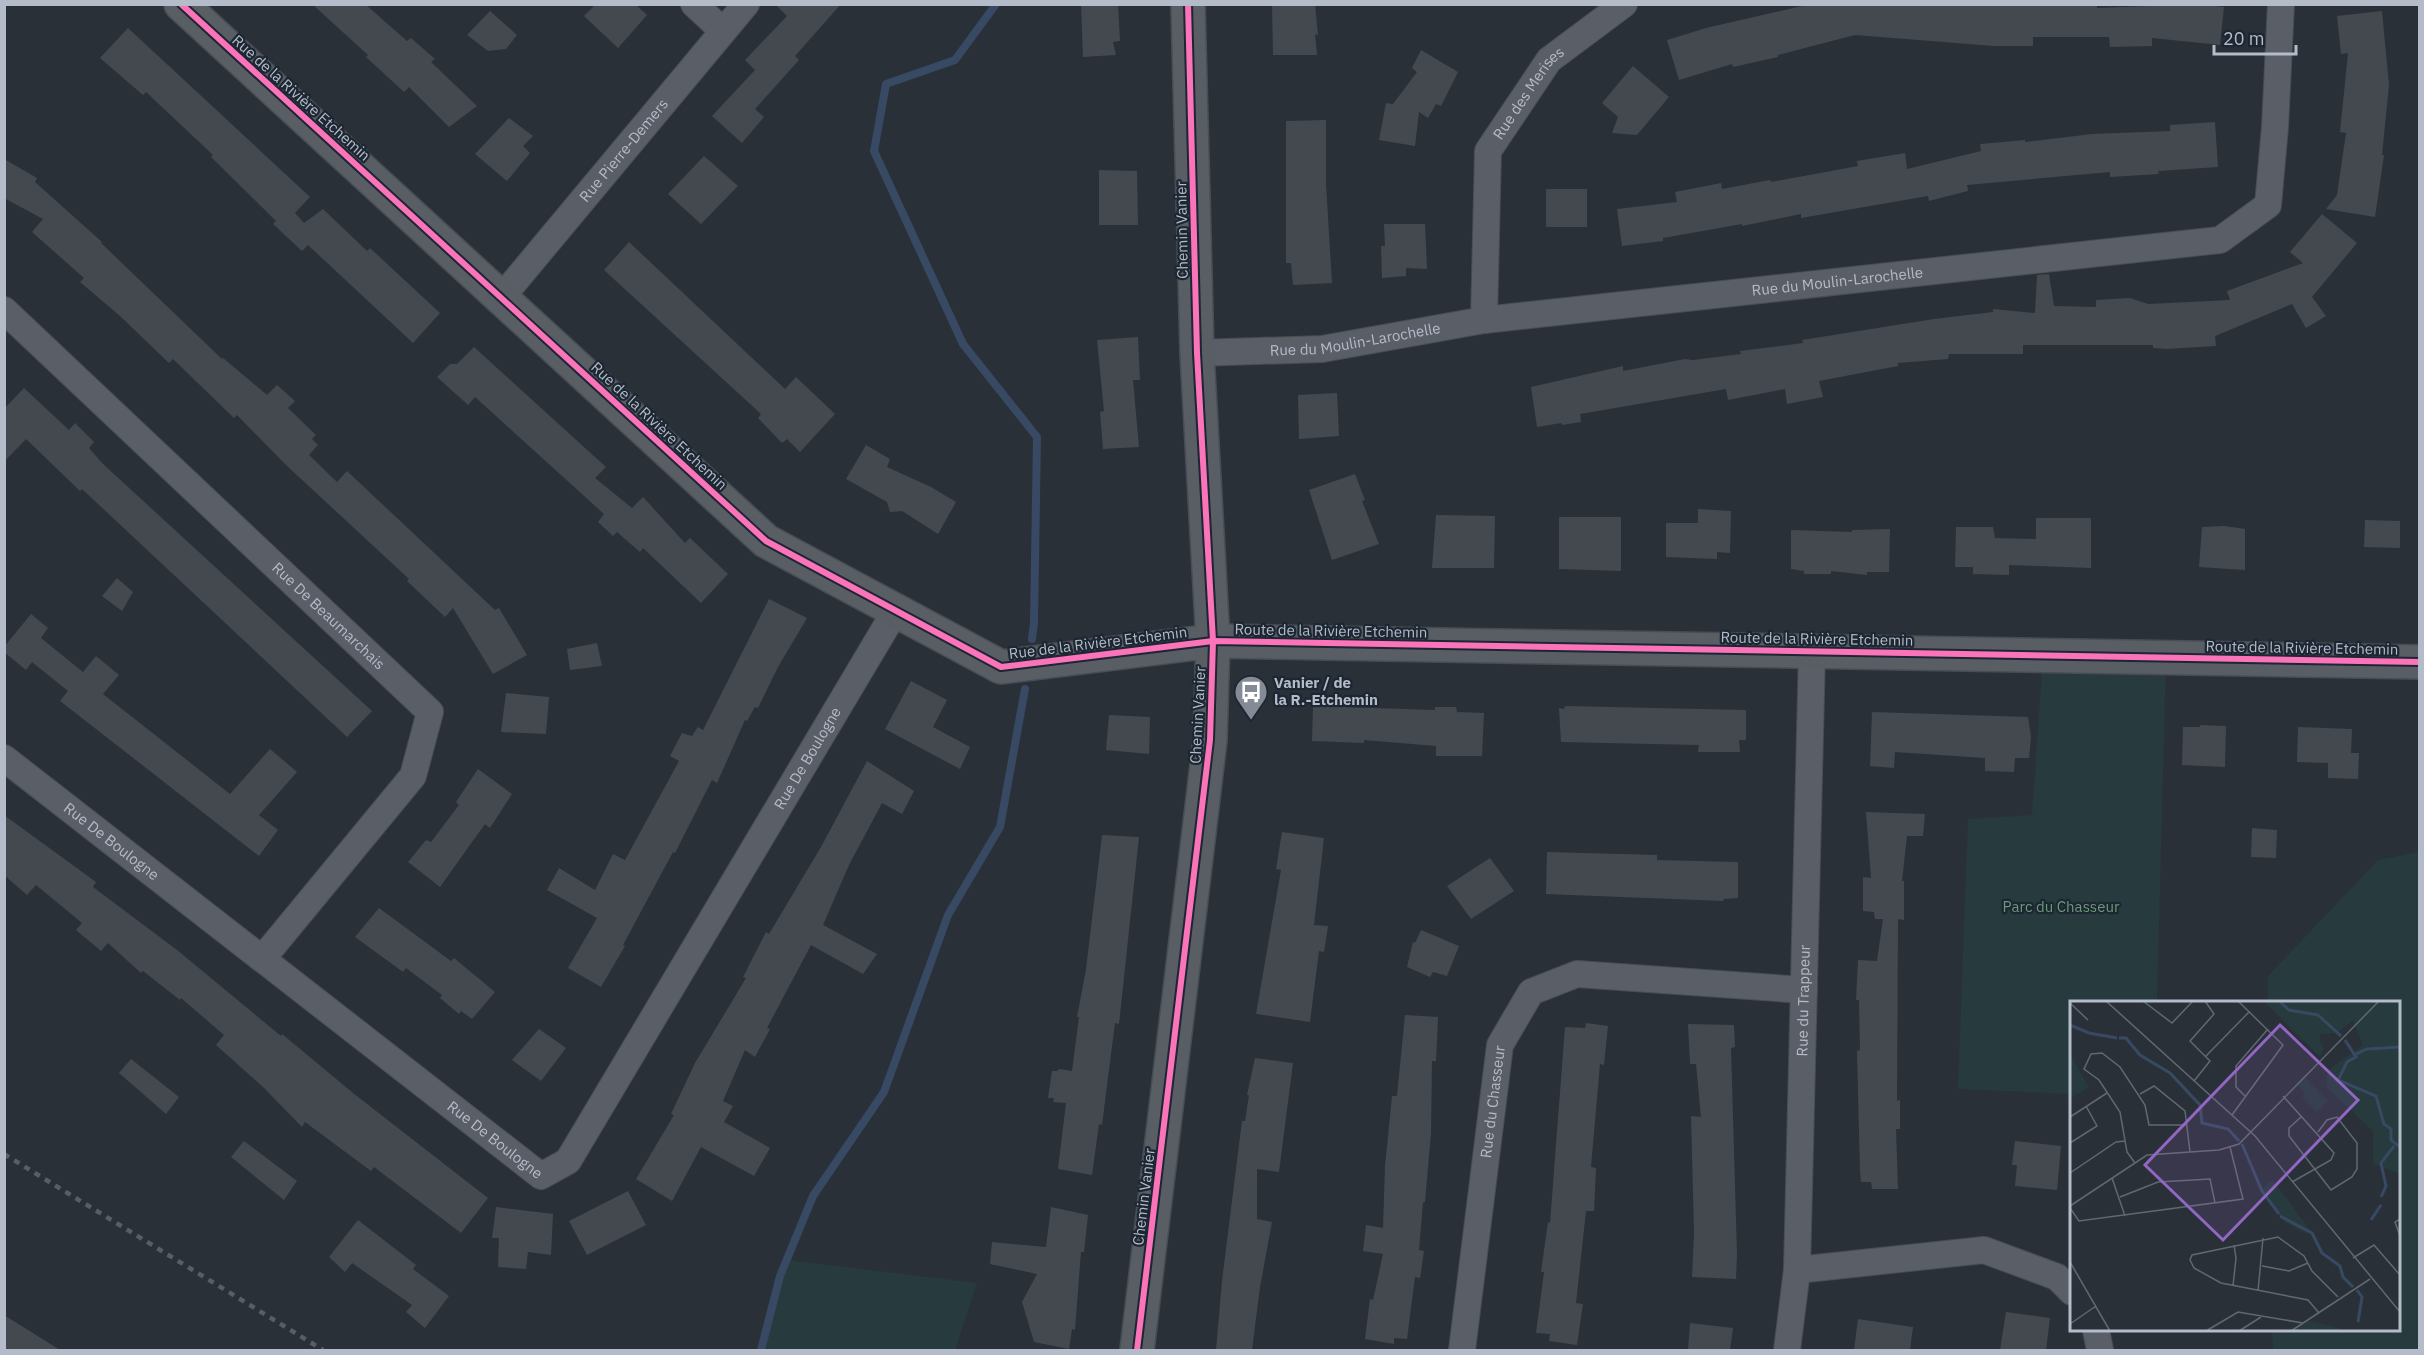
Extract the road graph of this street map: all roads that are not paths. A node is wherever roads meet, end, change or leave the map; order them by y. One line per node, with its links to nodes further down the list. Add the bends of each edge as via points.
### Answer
1 (181, 4): 8 (street, Rue de la Rivière Etchemin)
2 (694, 4): 7 (street)
3 (746, 4): 7 (street, Rue Pierre-Demers)
4 (1188, 4): 11 (street, Chemin Vanier)
5 (1624, 4): 10 (street, Rue des Merises, via 1549,60 1488,151)
6 (2281, 4): 10 (street, Rue du Moulin-Larochelle, via 2268,205 2220,240)
7 (723, 31): 8 (street, Rue Pierre-Demers)
8 (501, 298): 12 (street, Rue de la Rivière Etchemin, via 766,541)
9 (4, 310): 17 (street, Rue De Beaumarchais, via 430,712 414,776)
10 (1484, 320): 11 (street, Rue du Moulin-Larochelle, via 1322,349)
11 (1197, 353): 13 (street, Chemin Vanier)
12 (896, 610): 13 (street, Rue de la Rivière Etchemin, via 1001,667); 17 (street, Rue De Boulogne, via 568,1161 541,1176)
13 (1213, 641): 14 (street, Route de la Rivière Etchemin); 22 (street, Chemin Vanier, via 1210,740)
14 (1812, 651): 15 (street, Route de la Rivière Etchemin); 18 (street, Rue du Trappeur)
15 (2420, 662)
16 (4, 758): 17 (street, Rue De Boulogne)
17 (262, 959)
18 (1804, 990): 19 (street, Rue du Trappeur); 23 (street, Rue du Chasseur, via 1577,974 1531,992 1500,1045)
19 (1797, 1270): 20 (street, via 1984,1250 2057,1277); 24 (street, Rue du Trappeur)
20 (2070, 1290)
21 (2096, 1331): 25 (street)
22 (1137, 1350)
23 (1462, 1350)
24 (1787, 1350)
25 (2100, 1350)

